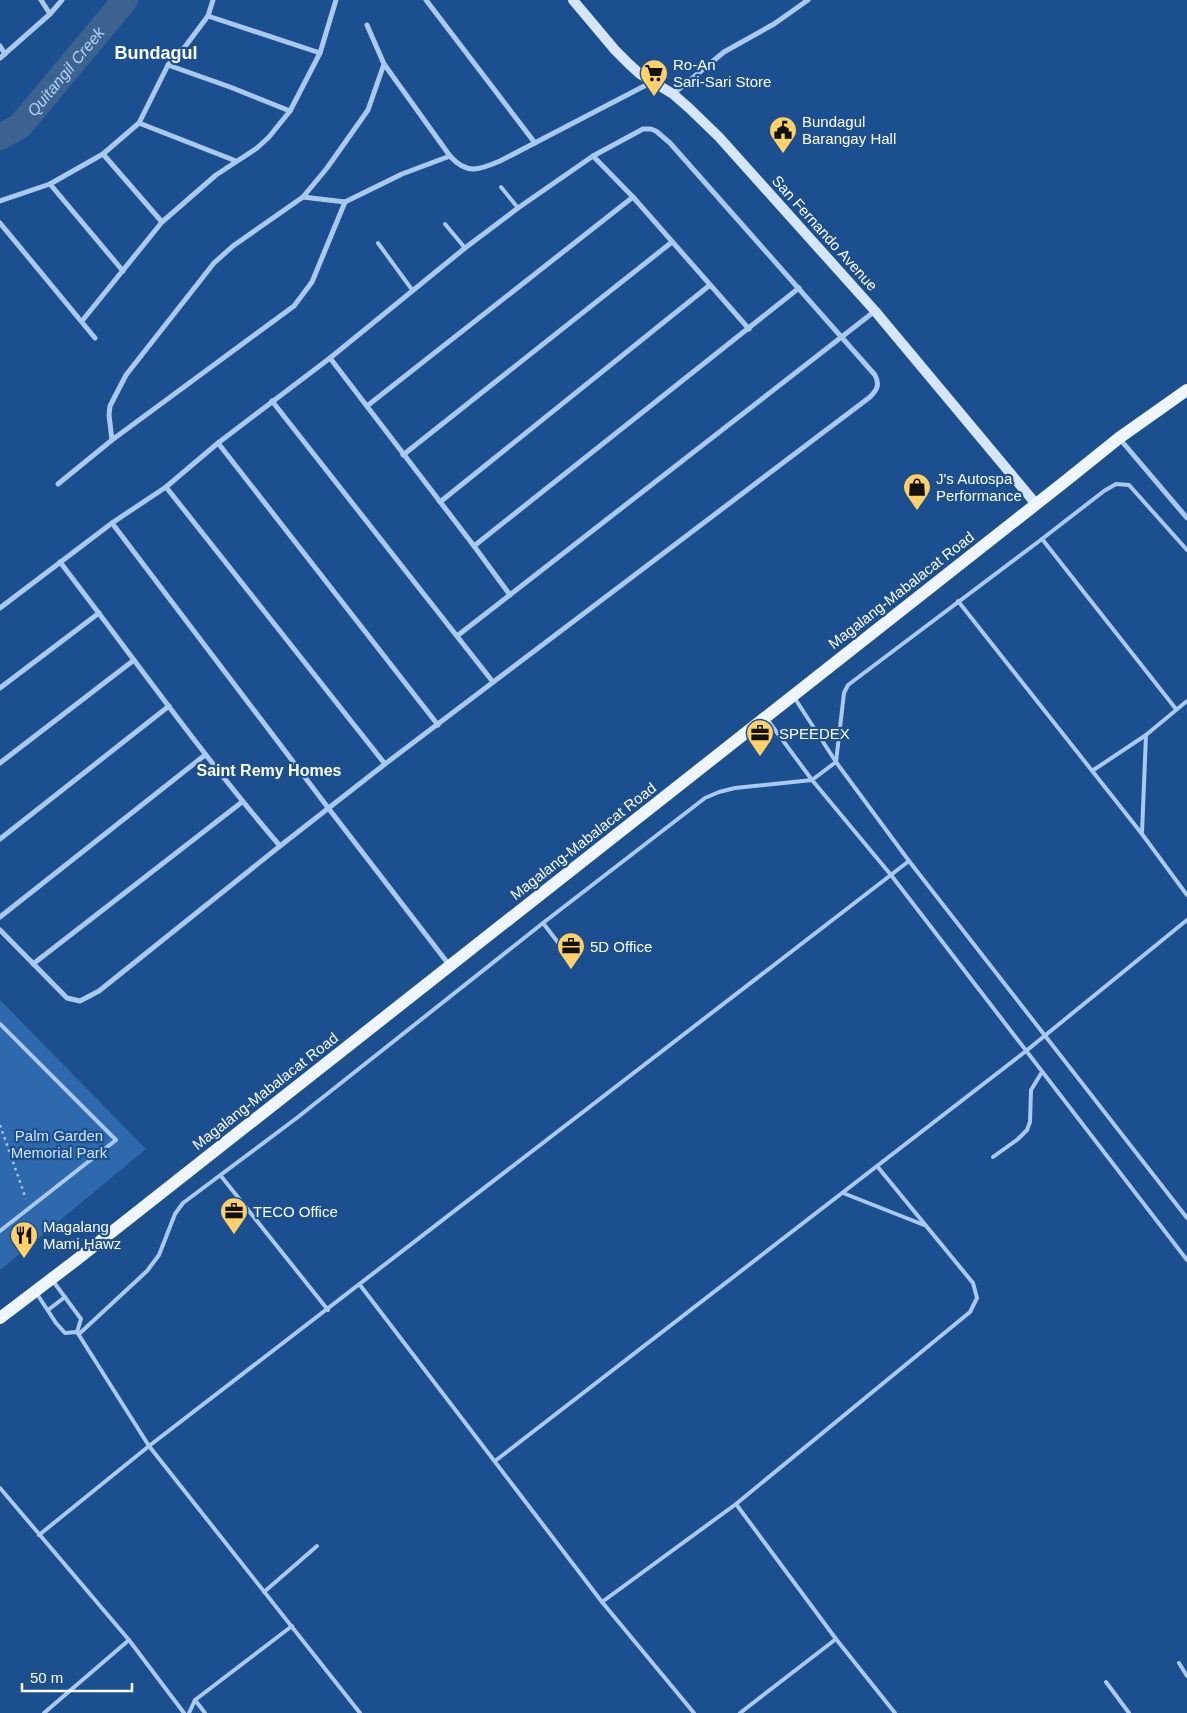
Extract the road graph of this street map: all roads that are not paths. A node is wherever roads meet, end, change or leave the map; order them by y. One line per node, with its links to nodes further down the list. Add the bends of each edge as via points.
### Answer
1 (41, 0): 8 (street)
2 (62, 0): 8 (street)
3 (213, 0): 9 (street)
4 (336, 0): 12 (street)
5 (426, 0): 20 (street)
6 (574, 0): 16 (main road, San Fernando Avenue, via 615,50)
7 (808, 0): 17 (street, via 774,24 724,52)
8 (50, 14): 13 (street)
9 (208, 16): 12 (street); 15 (street)
10 (367, 25): 14 (street)
11 (0, 46): 13 (street)
12 (320, 53): 18 (street)
13 (2, 56)
14 (384, 64): 22 (street); 27 (street, via 368,110)
15 (168, 65): 18 (street); 19 (street)
16 (652, 82): 17 (main road, San Fernando Avenue); 20 (street)
17 (673, 94): 42 (main road, San Fernando Avenue, via 704,122)
18 (290, 111): 24 (street, via 269,137)
19 (139, 123): 21 (street); 24 (street)
20 (535, 143): 22 (street, via 475,170 457,164)
21 (103, 154): 25 (street); 32 (street)
22 (450, 156): 30 (street, via 402,174)
23 (593, 156): 28 (street); 31 (street); 40 (street, via 643,129 656,131)
24 (236, 161): 32 (street)
25 (50, 184): 29 (street); 38 (street)
26 (501, 187): 31 (lane)
27 (303, 197): 30 (street); 52 (street, via 233,246 194,286 113,397 109,415)
28 (633, 197): 35 (street); 50 (street)
29 (0, 202)
30 (346, 202): 52 (street, via 312,282 294,306)
31 (518, 208): 37 (street)
32 (162, 222): 38 (street)
33 (0, 223): 43 (street)
34 (445, 224): 37 (lane)
35 (672, 242): 39 (street); 54 (street)
36 (378, 243): 41 (lane)
37 (465, 248): 41 (street)
38 (123, 271): 43 (street)
39 (710, 285): 44 (street); 57 (street)
40 (800, 288): 44 (street); 45 (street)
41 (413, 292): 47 (street)
42 (875, 311): 45 (street); 58 (main road, San Fernando Avenue)
43 (82, 321): 46 (street)
44 (750, 329): 62 (street)
45 (843, 337): 65 (street); 71 (street, via 875,375 878,386 874,393)
46 (95, 338)
47 (330, 358): 49 (street); 50 (street)
48 (1187, 390): 51 (main road, Magalang-Mabalacat Road)
49 (272, 401): 53 (street); 69 (street)
50 (367, 406): 54 (street)
51 (1119, 438): 58 (main road, Magalang-Mabalacat Road); 59 (street)
52 (112, 440): 55 (street)
53 (218, 444): 56 (street); 78 (street)
54 (403, 455): 57 (street)
55 (58, 484)
56 (166, 486): 60 (street); 83 (street)
57 (440, 502): 62 (street)
58 (1036, 504): 73 (main road, Magalang-Mabalacat Road)
59 (1187, 518)
60 (112, 523): 64 (street); 87 (street)
61 (1042, 539): 63 (lane, via 1116,484 1129,485); 66 (lane); 76 (lane)
62 (474, 546): 65 (street)
63 (1187, 550)
64 (60, 562): 67 (street); 68 (street)
65 (510, 595): 69 (street)
66 (958, 601): 81 (lane, via 846,689); 84 (lane)
67 (0, 608)
68 (99, 613): 70 (street); 72 (street)
69 (457, 636): 71 (street)
70 (134, 660): 75 (street); 82 (street)
71 (493, 682): 78 (street)
72 (0, 688)
73 (793, 696): 77 (main road, Magalang-Mabalacat Road); 81 (lane)
74 (1187, 701): 76 (lane)
75 (169, 706): 80 (street); 89 (street)
76 (1176, 709): 79 (lane)
77 (766, 717): 85 (lane); 100 (main road, Magalang-Mabalacat Road)
78 (438, 725): 83 (street)
79 (1146, 735): 84 (lane); 88 (lane)
80 (205, 755): 86 (street); 94 (street)
81 (836, 762): 85 (lane); 91 (lane)
82 (0, 763)
83 (385, 764): 87 (street)
84 (1092, 771): 88 (lane)
85 (812, 780): 92 (lane); 96 (lane, via 735,788 705,798)
86 (242, 802): 90 (street); 99 (street)
87 (329, 809): 90 (street); 100 (street)
88 (1142, 834): 93 (lane)
89 (0, 839)
90 (280, 846): 99 (street, via 86,999 74,1001 67,998)
91 (909, 861): 92 (lane); 102 (lane)
92 (891, 875): 103 (lane); 114 (lane)
93 (1187, 895)
94 (0, 917)
95 (1187, 920): 102 (lane)
96 (543, 923): 98 (lane); 107 (lane)
97 (0, 930): 99 (street)
98 (570, 958)
99 (33, 964)
100 (450, 966): 113 (main road, Magalang-Mabalacat Road)
101 (0, 1024): 111 (lane, via 116,1140)
102 (1045, 1035): 103 (lane); 109 (lane)
103 (1026, 1051): 104 (lane); 106 (lane)
104 (1042, 1072): 105 (lane, via 1031,1090 1027,1130); 112 (lane)
105 (993, 1157)
106 (877, 1166): 108 (lane); 110 (lane)
107 (221, 1176): 118 (lane); 120 (lane, via 184,1203 175,1214 159,1255 146,1271)
108 (843, 1193): 110 (lane); 122 (lane)
109 (1187, 1218)
110 (926, 1225): 124 (lane, via 973,1283 977,1298 970,1312)
111 (0, 1230)
112 (1187, 1260)
113 (52, 1279): 115 (main road, Magalang-Mabalacat Road); 116 (lane)
114 (360, 1285): 118 (lane); 122 (lane)
115 (35, 1291): 117 (lane); 119 (main road, Magalang-Mabalacat Road)
116 (65, 1297): 117 (lane); 120 (lane, via 81,1319)
117 (48, 1310): 120 (lane, via 66,1333)
118 (328, 1310): 121 (lane)
119 (0, 1318)
120 (78, 1333): 121 (lane)
121 (149, 1446): 125 (lane); 127 (lane)
122 (495, 1461): 128 (lane)
123 (0, 1488): 125 (lane)
124 (736, 1504): 128 (lane); 130 (lane)
125 (40, 1535): 131 (lane)
126 (317, 1546): 127 (lane)
127 (264, 1592): 129 (lane)
128 (602, 1602): 141 (lane)
129 (292, 1626): 135 (lane); 140 (lane)
130 (836, 1638): 142 (lane); 143 (lane)
131 (129, 1640): 136 (lane); 137 (lane)
132 (1179, 1662): 133 (lane)
133 (1187, 1676)
134 (1106, 1682): 144 (lane)
135 (195, 1700): 138 (lane); 139 (lane)
136 (44, 1713)
137 (184, 1713)
138 (189, 1713)
139 (205, 1713)
140 (360, 1713)
141 (694, 1713)
142 (740, 1713)
143 (895, 1713)
144 (1129, 1713)

